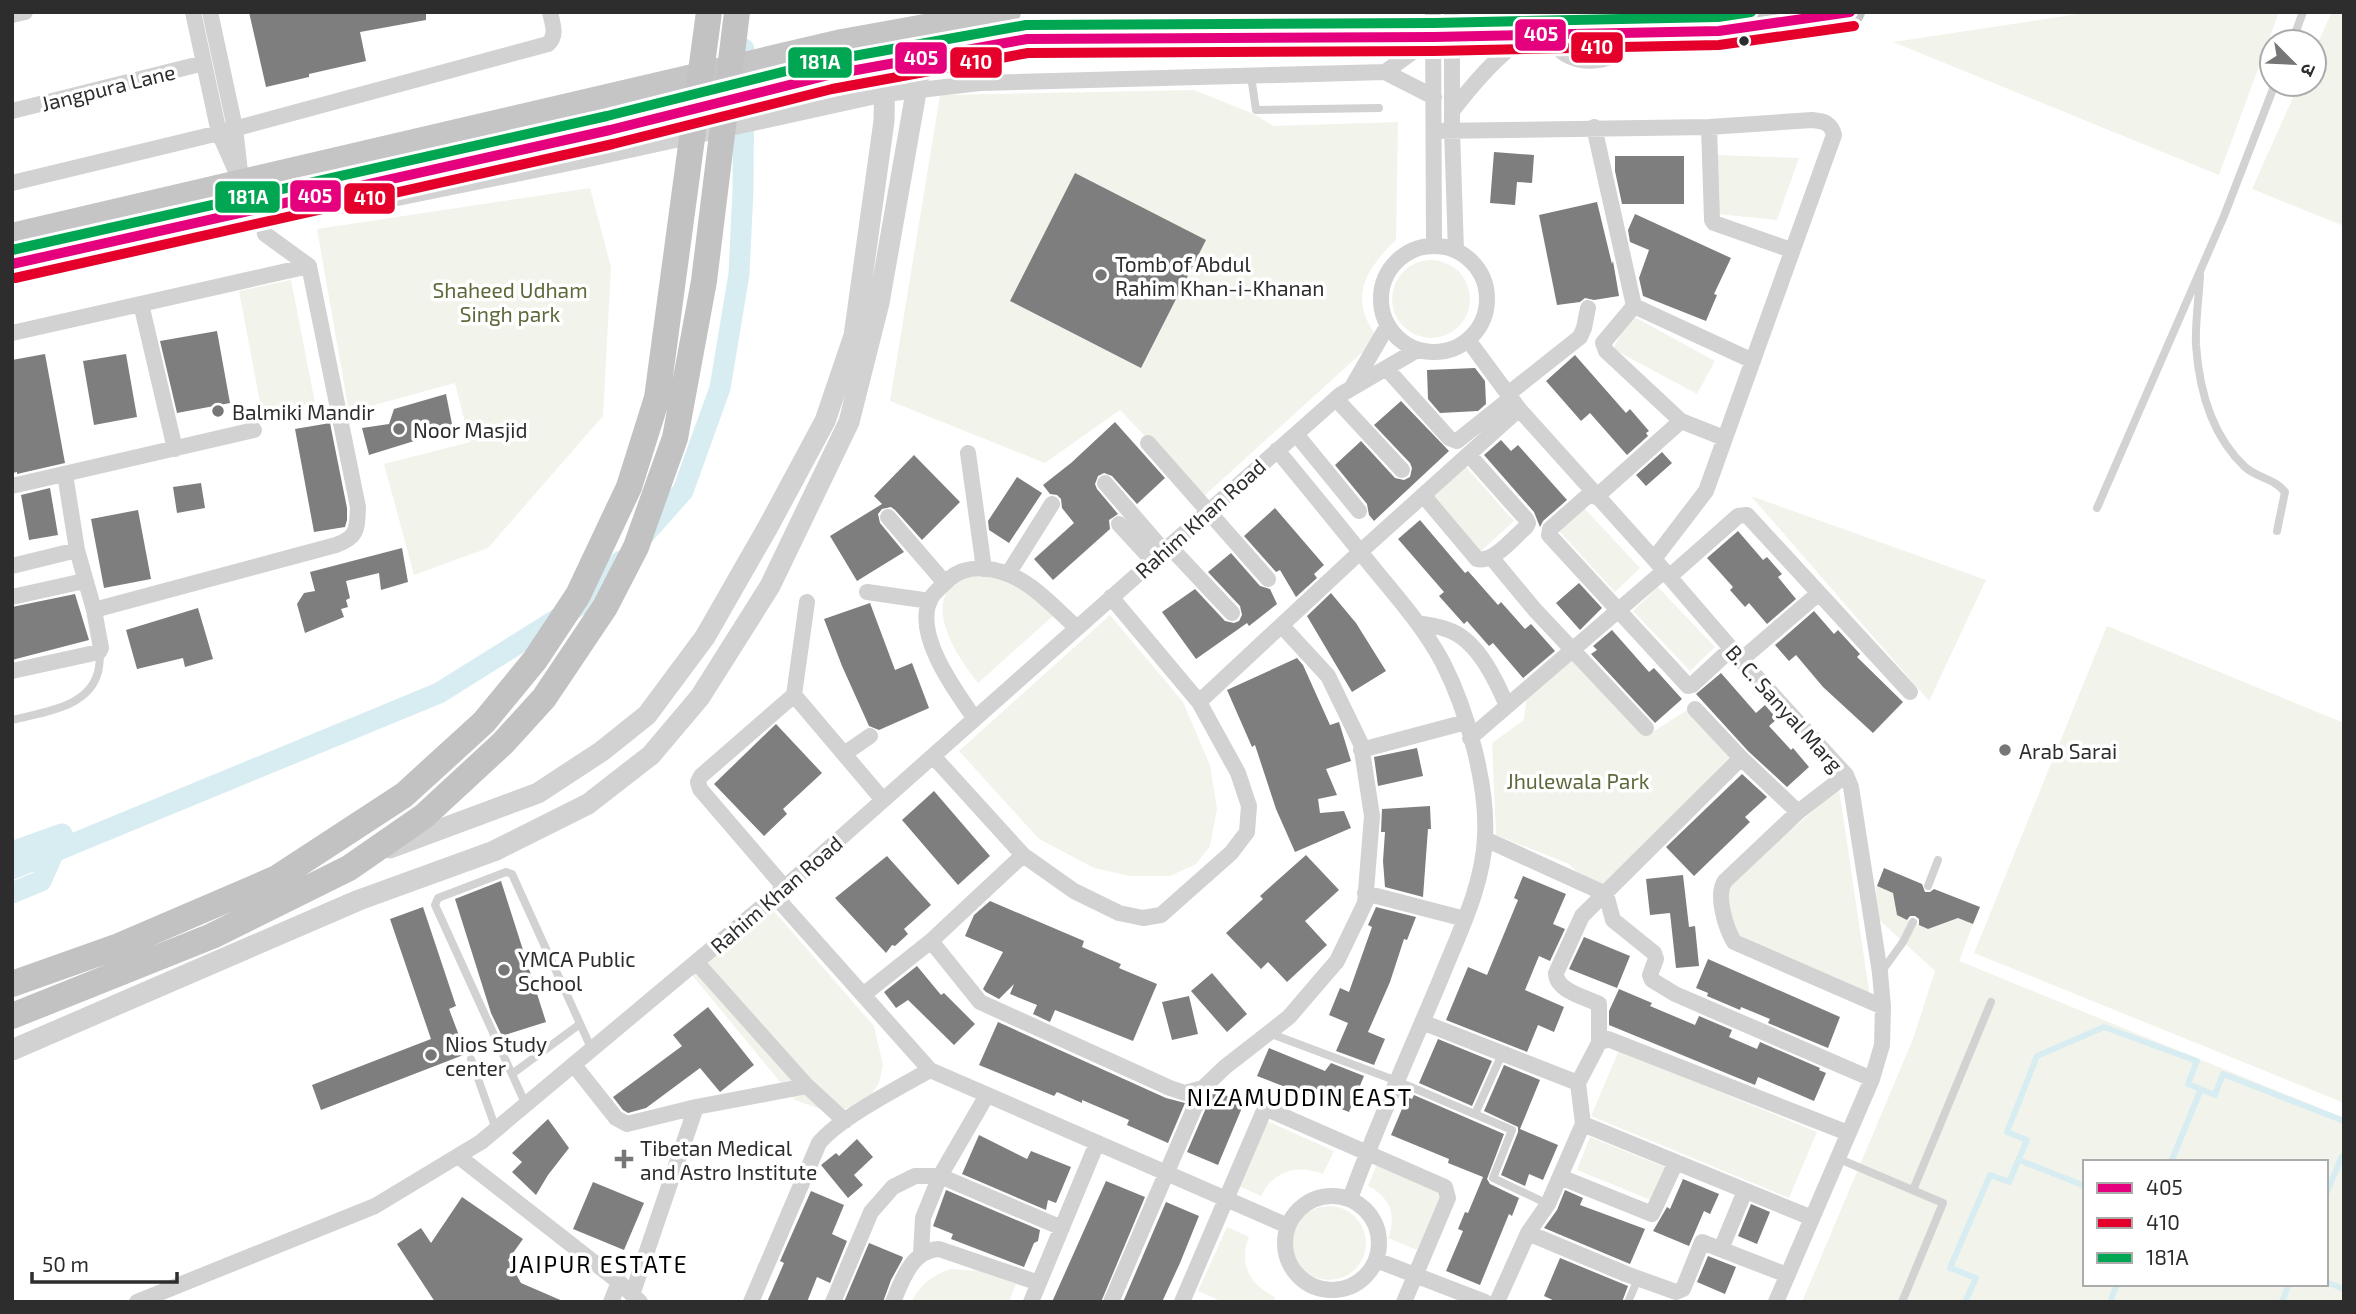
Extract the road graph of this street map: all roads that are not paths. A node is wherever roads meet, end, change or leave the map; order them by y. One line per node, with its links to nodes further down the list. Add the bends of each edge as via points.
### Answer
1 (25, 12): 9 (street)
2 (193, 12): 13 (street)
3 (210, 12): 26 (street)
4 (550, 12): 26 (street, via 554,33 548,44)
5 (709, 12): 132 (highway, bridge, via 657,398 624,499 578,595 535,660 484,722 404,795 277,878 118,946)
6 (737, 12): 137 (highway, bridge, via 704,281 675,438 636,547 612,595 544,698 424,816 349,868 212,936)
7 (1008, 12): 31 (main road, bridge, via 842,42)
8 (1849, 12): 11 (main road, via 1719,31)
9 (12, 15)
10 (1443, 24): 11 (main road); 12 (main road, via 1027,39); 15 (street); 19 (street); 23 (street)
11 (1537, 35): 23 (street, via 1508,49)
12 (922, 58): 14 (main road); 17 (street)
13 (204, 63): 22 (street, Jangpura Lane); 29 (street)
14 (885, 65): 18 (street); 32 (main road, bridge)
15 (1385, 72): 16 (street); 19 (street)
16 (1251, 76): 17 (street, via 980,83); 21 (lane, via 1256,110)
17 (917, 91): 18 (street); 142 (street, via 879,303 849,422 770,586 700,697 652,755 588,804 494,851 359,900)
18 (885, 94): 32 (street, bridge, via 358,206); 133 (street, via 854,336 825,421 705,637 647,715 538,793)
19 (1434, 97): 27 (street)
20 (2270, 98): 39 (lane)
21 (1379, 108)
22 (12, 111)
23 (1452, 111): 28 (street)
24 (1594, 127): 25 (street); 28 (street); 41 (street)
25 (1709, 127): 35 (street, via 1714,223); 35 (street, via 1812,120 1832,129 1834,135)
26 (235, 128): 29 (street); 31 (street)
27 (1434, 131): 28 (street); 34 (street)
28 (1452, 131): 36 (street)
29 (219, 133): 30 (street); 31 (street)
30 (12, 183)
31 (241, 184): 32 (street); 33 (main road)
32 (262, 206): 37 (main road); 38 (street, via 265,234)
33 (12, 236)
34 (1434, 246): 36 (street); 43 (street, via 1403,256 1391,268 1381,299)
35 (1791, 250): 47 (street)
36 (1456, 251): 45 (street, via 1476,267 1487,297 1479,328)
37 (12, 264)
38 (309, 266): 40 (street); 93 (street, via 358,507 357,527 350,540)
39 (2200, 269): 68 (lane); 75 (lane, via 2196,343 2208,405 2224,442 2239,460 2285,492)
40 (141, 304): 44 (street); 57 (street)
41 (1634, 306): 47 (street); 52 (street, via 1604,347)
42 (1588, 308): 51 (street, via 1580,337)
43 (1388, 325): 46 (street, via 1402,342); 49 (street, Rahim Khan Road)
44 (12, 333)
45 (1468, 340): 46 (street, via 1435,353); 51 (street, B. C. Sanyal Marg)
46 (1417, 350): 48 (street, Rahim Khan Road)
47 (1753, 361): 55 (street)
48 (1386, 368): 49 (street, Rahim Khan Road); 51 (street, via 1449,438 1457,441)
49 (1351, 389): 50 (street, Rahim Khan Road)
50 (1336, 399): 54 (street, Rahim Khan Road); 61 (street)
51 (1513, 400): 60 (street); 65 (street, B. C. Sanyal Marg)
52 (1681, 421): 55 (street); 65 (street)
53 (254, 430): 57 (street)
54 (1296, 434): 58 (street, Rahim Khan Road); 67 (street)
55 (1724, 438): 82 (street, via 1706,491)
56 (1148, 443): 71 (street)
57 (175, 449): 62 (street)
58 (1277, 450): 71 (street, Rahim Khan Road); 72 (street)
59 (968, 453): 81 (street)
60 (1469, 455): 66 (street); 79 (street, via 1528,523)
61 (1402, 470)
62 (65, 474): 64 (street); 76 (street)
63 (1104, 484): 78 (street)
64 (12, 486)
65 (1594, 494): 82 (street, B. C. Sanyal Marg); 94 (street, via 1549,533)
66 (1423, 495): 77 (street); 79 (street, via 1477,559)
67 (1348, 498): 70 (street); 72 (street)
68 (2097, 508)
69 (1053, 511): 83 (street)
70 (1359, 511)
71 (1208, 512): 78 (street, Rahim Khan Road); 84 (street)
72 (1329, 513): 77 (street)
73 (888, 517): 86 (street)
74 (1119, 524): 78 (street)
75 (2277, 531)
76 (77, 550): 80 (street); 85 (street)
77 (1360, 552): 96 (street); 97 (street)
78 (1162, 553): 90 (street, Rahim Khan Road); 95 (street)
79 (1491, 557): 100 (street)
80 (12, 566)
81 (984, 569): 83 (street); 86 (street, via 963,570)
82 (1662, 569): 88 (street, via 1742,515); 94 (street); 101 (street, B. C. Sanyal Marg)
83 (1012, 576): 98 (street)
84 (1268, 579)
85 (84, 580): 89 (street); 93 (street)
86 (945, 583): 91 (street)
87 (867, 592): 91 (street)
88 (1819, 593): 101 (street); 103 (street)
89 (12, 597)
90 (1111, 597): 98 (street, Rahim Khan Road); 105 (street)
91 (930, 601): 108 (street, via 926,613 930,641 947,679)
92 (807, 602): 104 (street)
93 (94, 610): 99 (street)
94 (1619, 610): 100 (street); 101 (street, via 1688,686)
95 (1232, 613)
96 (1418, 622): 106 (street, via 1460,636 1492,672); 111 (street, via 1443,664)
97 (1282, 626): 105 (street); 113 (street, via 1328,676)
98 (1077, 628): 108 (street, Rahim Khan Road)
99 (100, 650): 102 (street); 109 (lane, via 98,673 84,696)
100 (1572, 650): 106 (street); 110 (street)
101 (1736, 655): 117 (street, B. C. Sanyal Marg)
102 (12, 671)
103 (1910, 692)
104 (794, 695): 114 (street); 124 (street, via 698,782)
105 (1199, 702): 121 (street, via 1238,774 1249,806 1247,832 1231,853 1161,915 1143,918 1119,913 1074,891)
106 (1507, 706): 111 (street)
107 (1695, 709): 116 (street)
108 (975, 719): 115 (street, Rahim Khan Road)
109 (12, 720)
110 (1646, 728)
111 (1468, 730): 113 (street); 120 (street, via 1485,807)
112 (870, 736): 114 (street)
113 (1362, 750): 125 (street, via 1372,816)
114 (844, 754): 118 (street)
115 (933, 756): 118 (street, Rahim Khan Road); 121 (street)
116 (1741, 758): 119 (street); 126 (street)
117 (1846, 775): 119 (street); 131 (street, B. C. Sanyal Marg)
118 (883, 800): 124 (street, Rahim Khan Road)
119 (1798, 812): 136 (street, via 1720,887 1732,939)
120 (1485, 839): 126 (street); 127 (street)
121 (1023, 855): 129 (street)
122 (1938, 860): 123 (lane)
123 (1928, 886)
124 (780, 892): 130 (street, Rahim Khan Road); 134 (street)
125 (1365, 893): 127 (street); 140 (street, via 1336,961 1289,1017)
126 (1606, 894): 141 (street, via 1582,916 1556,973 1561,986 1599,1004); 149 (street, via 1614,920 1654,953 1652,980)
127 (1465, 919): 138 (street)
128 (1913, 922): 131 (lane)
129 (931, 941): 134 (street); 153 (street, via 980,1002 990,1008 1170,1088 1185,1093)
130 (696, 963): 143 (street, Rahim Khan Road); 152 (street)
131 (1880, 973): 136 (street, B. C. Sanyal Marg)
132 (12, 984)
133 (12, 993)
134 (863, 995): 147 (street)
135 (1991, 1002): 170 (lane)
136 (1883, 1007): 149 (street, B. C. Sanyal Marg, via 1882,1045)
137 (12, 1016)
138 (1422, 1022): 144 (street); 150 (street)
139 (580, 1024): 143 (lane); 148 (lane); 148 (lane, via 512,874 506,872 438,898 435,905)
140 (1268, 1032): 150 (lane); 153 (street)
141 (1600, 1042): 151 (street); 161 (street, via 1616,1040)
142 (12, 1050)
143 (592, 1050): 146 (street, Rahim Khan Road)
144 (1502, 1054): 151 (street); 157 (lane)
145 (471, 1059): 160 (lane)
146 (574, 1065): 155 (street, Rahim Khan Road); 156 (street, via 616,1118 627,1124)
147 (930, 1069): 154 (street); 158 (street)
148 (512, 1074): 155 (lane)
149 (1872, 1079): 161 (street, B. C. Sanyal Marg)
150 (1397, 1081): 157 (lane); 163 (street)
151 (1578, 1083): 159 (street)
152 (807, 1086): 156 (street); 158 (street)
153 (1203, 1088): 167 (street)
154 (988, 1095): 162 (street); 168 (street)
155 (526, 1104): 160 (street, Rahim Khan Road)
156 (696, 1107): 188 (street)
157 (1475, 1114): 174 (lane, via 1512,1130 1493,1178)
158 (845, 1121): 191 (street, via 826,1133 810,1160)
159 (1583, 1124): 166 (street); 169 (street)
160 (496, 1129): 164 (street, Rahim Khan Road)
161 (1848, 1133): 165 (street, B. C. Sanyal Marg)
162 (1097, 1143): 167 (street); 177 (street)
163 (1367, 1153): 172 (street, via 1267,1109); 173 (street); 182 (street, via 1440,1184 1448,1192)
164 (458, 1156): 185 (street); 189 (street, Rahim Khan Road, via 375,1206)
165 (1838, 1158): 170 (lane); 175 (street, B. C. Sanyal Marg)
166 (1676, 1162): 169 (street, via 1652,1214); 171 (street)
167 (1166, 1173): 172 (street); 195 (street)
168 (940, 1176): 177 (street); 180 (street, via 923,1218); 192 (street, via 915,1175 893,1187 871,1212)
169 (1560, 1177): 174 (street)
170 (1913, 1190): 202 (lane, via 1943,1203)
171 (1745, 1191): 175 (street); 179 (street)
172 (1224, 1199): 176 (street); 196 (street)
173 (1350, 1199): 176 (street, via 1320,1197 1295,1213); 181 (street, via 1367,1212 1378,1231)
174 (1548, 1204): 178 (street)
175 (1812, 1218): 183 (street, B. C. Sanyal Marg)
176 (1288, 1226): 187 (street, via 1286,1248 1292,1269)
177 (1062, 1228): 186 (street)
178 (1528, 1233): 184 (street); 199 (street)
179 (1721, 1248): 183 (street); 184 (street, via 1702,1242 1679,1292)
180 (921, 1254): 186 (street, via 939,1249); 193 (street)
181 (1377, 1261): 182 (street); 187 (street, via 1351,1286)
182 (1415, 1275): 197 (street); 198 (street)
183 (1787, 1275): 201 (street, B. C. Sanyal Marg)
184 (1638, 1279): 200 (lane)
185 (619, 1282): 188 (street); 190 (street)
186 (1039, 1283): 194 (street)
187 (1311, 1295)
188 (636, 1298)
189 (141, 1301)
190 (611, 1302)
191 (751, 1302)
192 (833, 1302)
193 (893, 1302)
194 (1031, 1302)
195 (1111, 1302)
196 (1182, 1302)
197 (1404, 1302)
198 (1485, 1302)
199 (1497, 1302)
200 (1628, 1302)
201 (1776, 1302)
202 (1902, 1302)

